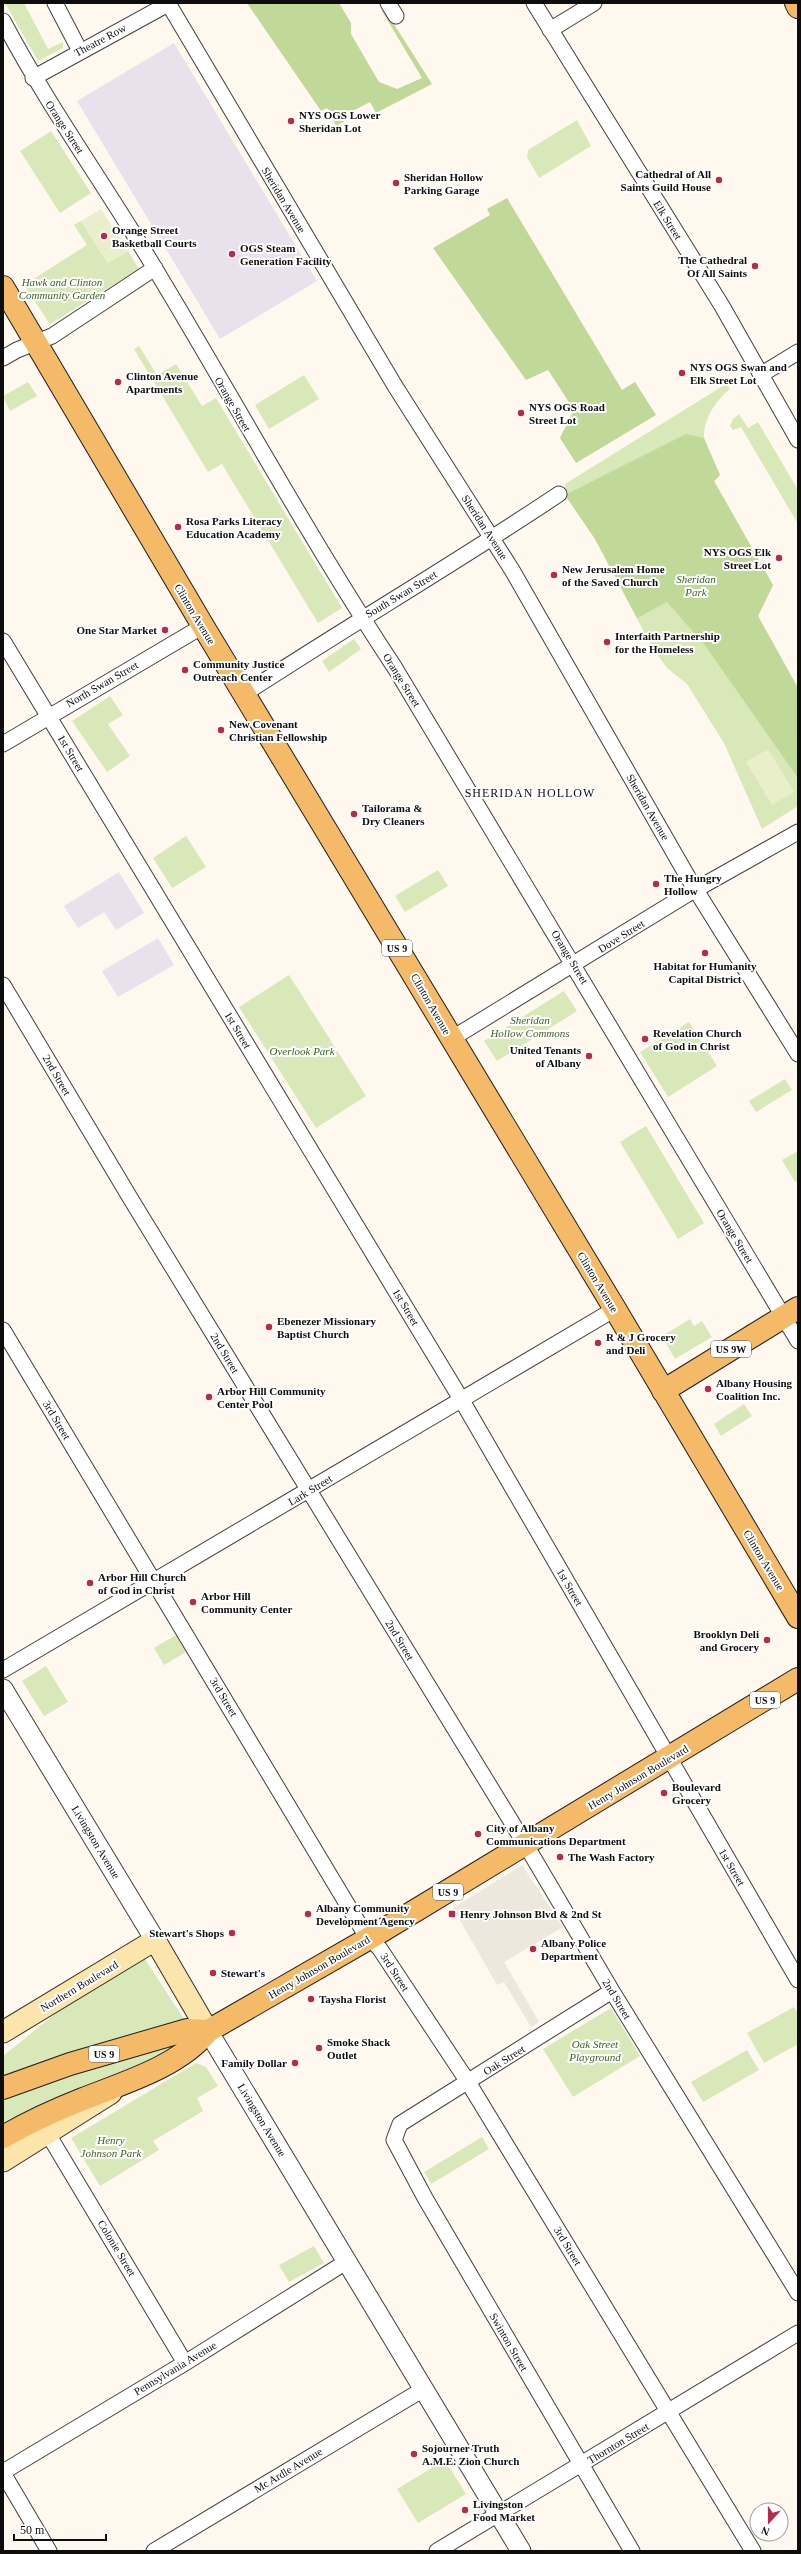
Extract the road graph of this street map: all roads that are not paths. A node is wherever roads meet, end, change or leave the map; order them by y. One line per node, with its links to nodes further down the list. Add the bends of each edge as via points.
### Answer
1 (55, 3): 11 (street)
2 (168, 3): 11 (street, Theatre Row); 21 (street, Sheridan Avenue, via 395,386)
3 (388, 3): 8 (street)
4 (534, 3): 10 (street, Elk Street)
5 (594, 3): 10 (street)
6 (796, 3): 7 (main road)
7 (798, 7)
8 (396, 16)
9 (3, 21): 12 (street, Orange Street)
10 (550, 30): 18 (street, Elk Street)
11 (80, 51): 12 (street, Theatre Row)
12 (33, 78): 13 (street, Orange Street)
13 (155, 268): 15 (street, via 52,336); 22 (street, Orange Street)
14 (3, 287): 15 (main road, Clinton Avenue / US 9)
15 (36, 342): 17 (street); 23 (main road, Clinton Avenue / US 9)
16 (798, 352): 18 (street)
17 (3, 358)
18 (762, 374): 19 (street, Elk Street)
19 (798, 440)
20 (559, 494): 21 (street, South Swan Street)
21 (493, 538): 22 (street, South Swan Street); 29 (street, Sheridan Avenue)
22 (362, 618): 25 (street, South Swan Street); 30 (street, Orange Street, via 395,668)
23 (203, 626): 25 (main road, Clinton Avenue / US 9); 26 (street, North Swan Street)
24 (3, 641): 26 (street, 1st Street)
25 (244, 694): 32 (main road, Clinton Avenue / US 9)
26 (48, 716): 27 (street, North Swan Street); 39 (street, 1st Street)
27 (3, 744)
28 (796, 833): 29 (street, Dove Street)
29 (697, 889): 30 (street, Dove Street); 33 (street, Sheridan Avenue)
30 (574, 965): 32 (street, Dove Street); 35 (street, Orange Street)
31 (3, 985): 40 (street, 2nd Street)
32 (451, 1039): 34 (main road, Clinton Avenue / US 9)
33 (798, 1054)
34 (615, 1309): 38 (main road, Clinton Avenue / US 9); 39 (street, Lark Street)
35 (791, 1312): 37 (street, Orange Street); 38 (main road, US 9W)
36 (3, 1330): 41 (street, 3rd Street)
37 (798, 1341)
38 (663, 1391): 42 (main road, Clinton Avenue / US 9)
39 (460, 1399): 40 (street, Lark Street); 46 (street, 1st Street)
40 (309, 1491): 41 (street, Lark Street); 47 (street, 2nd Street)
41 (155, 1582): 43 (street, Lark Street); 48 (street, 3rd Street, via 362,1929)
42 (798, 1617)
43 (3, 1670)
44 (798, 1679): 46 (main road, Henry Johnson Boulevard / US 9)
45 (3, 1689): 49 (street, Livingston Avenue)
46 (669, 1758): 47 (main road, Henry Johnson Boulevard / US 9); 50 (street, 1st Street)
47 (526, 1845): 48 (main road, Henry Johnson Boulevard / US 9); 51 (street, 2nd Street)
48 (370, 1938): 52 (main road, Henry Johnson Boulevard / US 9); 55 (street, 3rd Street, via 380,1949)
49 (155, 1940): 52 (main road, Livingston Avenue); 53 (main road, Northern Boulevard)
50 (798, 1980)
51 (612, 1991): 55 (street, Oak Street); 62 (street, 2nd Street)
52 (208, 2030): 54 (main road, Henry Johnson Boulevard / US 9, via 196,2045); 56 (main road, US 9, via 187,2030 70,2064); 61 (street, Livingston Avenue)
53 (3, 2032)
54 (130, 2081): 58 (main road, Henry Johnson Boulevard); 59 (main road, US 9, via 44,2115)
55 (468, 2082): 57 (street, Oak Street, via 400,2124); 67 (street, 3rd Street)
56 (3, 2088)
57 (396, 2130): 68 (street, Swinton Street, via 394,2140 425,2198)
58 (48, 2134): 60 (main road); 65 (street, Colonie Street)
59 (3, 2137)
60 (3, 2161)
61 (346, 2262): 65 (street, Pennsylvania Avenue); 66 (street, Livingston Avenue)
62 (792, 2270): 63 (street, 2nd Street)
63 (798, 2293)
64 (798, 2333): 67 (street, Thornton Street)
65 (185, 2363): 69 (street, Pennsylvania Avenue)
66 (422, 2390): 70 (street, Livingston Avenue); 72 (street, Mc Ardle Avenue)
67 (670, 2412): 68 (street, Thornton Street); 76 (street, 3rd Street)
68 (582, 2466): 70 (street, Thornton Street); 75 (street, Swinton Street)
69 (3, 2472): 71 (street)
70 (499, 2514): 73 (street, Thornton Street); 74 (street, Livingston Avenue)
71 (49, 2551)
72 (154, 2551)
73 (437, 2551)
74 (521, 2551)
75 (632, 2551)
76 (753, 2551)

